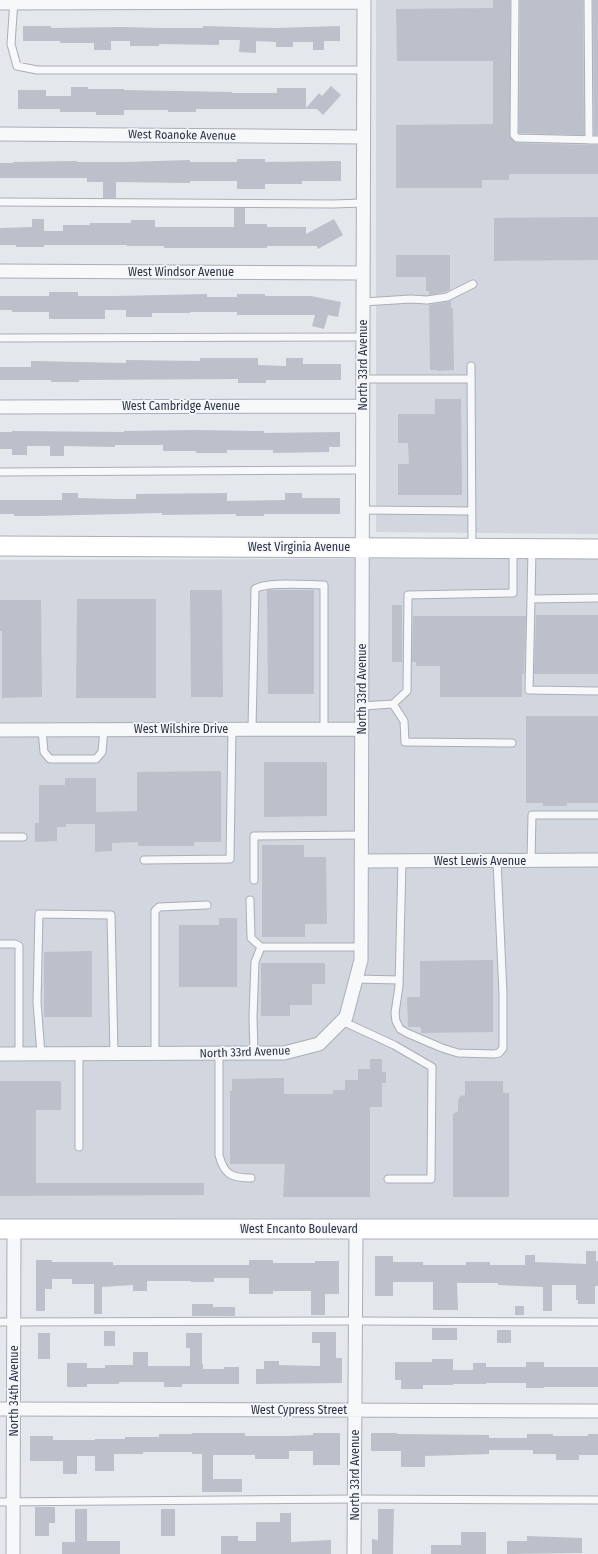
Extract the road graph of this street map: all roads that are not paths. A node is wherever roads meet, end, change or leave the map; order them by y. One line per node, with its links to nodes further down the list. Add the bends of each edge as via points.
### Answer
1 (516, 0): 9 (lane, via 514,135 517,138)
2 (588, 0): 9 (lane)
3 (14, 1): 4 (street); 5 (street); 6 (lane, via 12,44 17,66 37,70)
4 (364, 1): 6 (street, North 33rd Avenue)
5 (0, 3)
6 (364, 70): 8 (street, North 33rd Avenue)
7 (0, 134): 8 (street, West Roanoke Avenue)
8 (364, 137): 12 (street, North 33rd Avenue)
9 (589, 140): 10 (lane)
10 (598, 140)
11 (0, 202): 12 (lane)
12 (363, 203): 14 (street, North 33rd Avenue)
13 (0, 271): 14 (street, West Windsor Avenue)
14 (363, 273): 16 (street, North 33rd Avenue)
15 (473, 284): 16 (lane, via 447,297)
16 (363, 302): 17 (street, North 33rd Avenue)
17 (363, 337): 18 (lane); 20 (street, North 33rd Avenue)
18 (0, 338)
19 (471, 366): 21 (lane)
20 (363, 379): 21 (lane); 22 (street, North 33rd Avenue)
21 (471, 379): 27 (lane)
22 (363, 406): 23 (street, West Cambridge Avenue); 24 (street, North 33rd Avenue)
23 (0, 407)
24 (362, 470): 25 (lane); 26 (street, North 33rd Avenue)
25 (0, 472)
26 (362, 510): 27 (lane); 29 (street, North 33rd Avenue)
27 (472, 510): 30 (lane)
28 (0, 546): 29 (street, West Virginia Avenue)
29 (362, 548): 30 (street, West Virginia Avenue); 38 (street, North 33rd Avenue)
30 (472, 548): 31 (street, West Virginia Avenue)
31 (513, 548): 32 (street, West Virginia Avenue); 37 (lane, via 514,593 408,595 407,691)
32 (532, 548): 33 (street, West Virginia Avenue); 35 (lane)
33 (598, 549)
34 (598, 598): 35 (lane)
35 (531, 599): 36 (lane, via 530,690)
36 (598, 691)
37 (393, 704): 38 (lane); 46 (lane, via 404,721 405,742)
38 (362, 706): 42 (street, North 33rd Avenue)
39 (232, 729): 40 (street, West Wilshire Drive); 45 (street, West Wilshire Drive); 51 (lane, via 230,859)
40 (252, 729): 41 (street, West Wilshire Drive); 41 (lane, via 255,589 272,584 324,585)
41 (324, 729): 42 (street, West Wilshire Drive)
42 (362, 729): 48 (street, North 33rd Avenue)
43 (0, 730): 44 (street, West Wilshire Drive)
44 (42, 730): 45 (street, West Wilshire Drive); 45 (lane, via 44,752 50,759 96,760 102,752)
45 (104, 730)
46 (512, 743)
47 (598, 815): 52 (lane, via 532,815)
48 (362, 835): 54 (street, North 33rd Avenue); 57 (lane, via 254,836)
49 (0, 837): 50 (lane)
50 (23, 837)
51 (144, 860)
52 (531, 860): 53 (street, West Lewis Avenue); 56 (street, West Lewis Avenue)
53 (598, 860)
54 (362, 861): 55 (street, West Lewis Avenue); 62 (street, North 33rd Avenue)
55 (402, 861): 56 (street, West Lewis Avenue); 64 (lane)
56 (497, 861): 64 (lane, via 503,994 501,1051 495,1054 458,1053 400,1029 395,1013)
57 (254, 880)
58 (250, 900): 61 (lane, via 251,938)
59 (207, 905): 73 (lane, via 159,907 156,911)
60 (0, 944): 69 (lane, via 19,946)
61 (260, 947): 62 (lane); 67 (lane, via 255,962)
62 (361, 947): 63 (street, North 33rd Avenue, via 361,960)
63 (356, 979): 64 (lane); 65 (street, North 33rd Avenue, via 346,1017)
64 (399, 980)
65 (342, 1021): 67 (street, North 33rd Avenue, via 319,1044 284,1053); 76 (lane, via 394,1045 432,1067 431,1179)
66 (219, 1053): 67 (street, North 33rd Avenue); 73 (street, North 33rd Avenue); 75 (lane, via 221,1166 229,1175)
67 (254, 1053)
68 (0, 1054): 69 (street, North 33rd Avenue)
69 (19, 1054): 70 (street, North 33rd Avenue)
70 (42, 1054): 71 (street, North 33rd Avenue); 72 (lane, via 37,1002 39,914 111,915)
71 (79, 1054): 72 (street, North 33rd Avenue); 74 (lane)
72 (114, 1054): 73 (street, North 33rd Avenue)
73 (155, 1054)
74 (79, 1147)
75 (251, 1178)
76 (388, 1179)
77 (7, 1229): 78 (street, West Encanto Boulevard); 82 (street, North 34th Avenue)
78 (356, 1229): 79 (street, West Encanto Boulevard); 80 (street, North 33rd Avenue)
79 (598, 1229)
80 (356, 1321): 82 (lane); 83 (lane); 86 (street, North 33rd Avenue)
81 (0, 1322): 82 (lane)
82 (14, 1322): 84 (street, North 34th Avenue)
83 (598, 1322)
84 (13, 1409): 85 (street, West Cypress Street); 86 (street, West Cypress Street); 90 (street, North 34th Avenue)
85 (0, 1410)
86 (355, 1410): 87 (street, West Cypress Street); 88 (street, North 33rd Avenue)
87 (598, 1411)
88 (355, 1499): 89 (lane); 90 (lane); 92 (street, North 33rd Avenue)
89 (598, 1500)
90 (6, 1502): 91 (street, North 34th Avenue)
91 (13, 1554)
92 (354, 1554)

